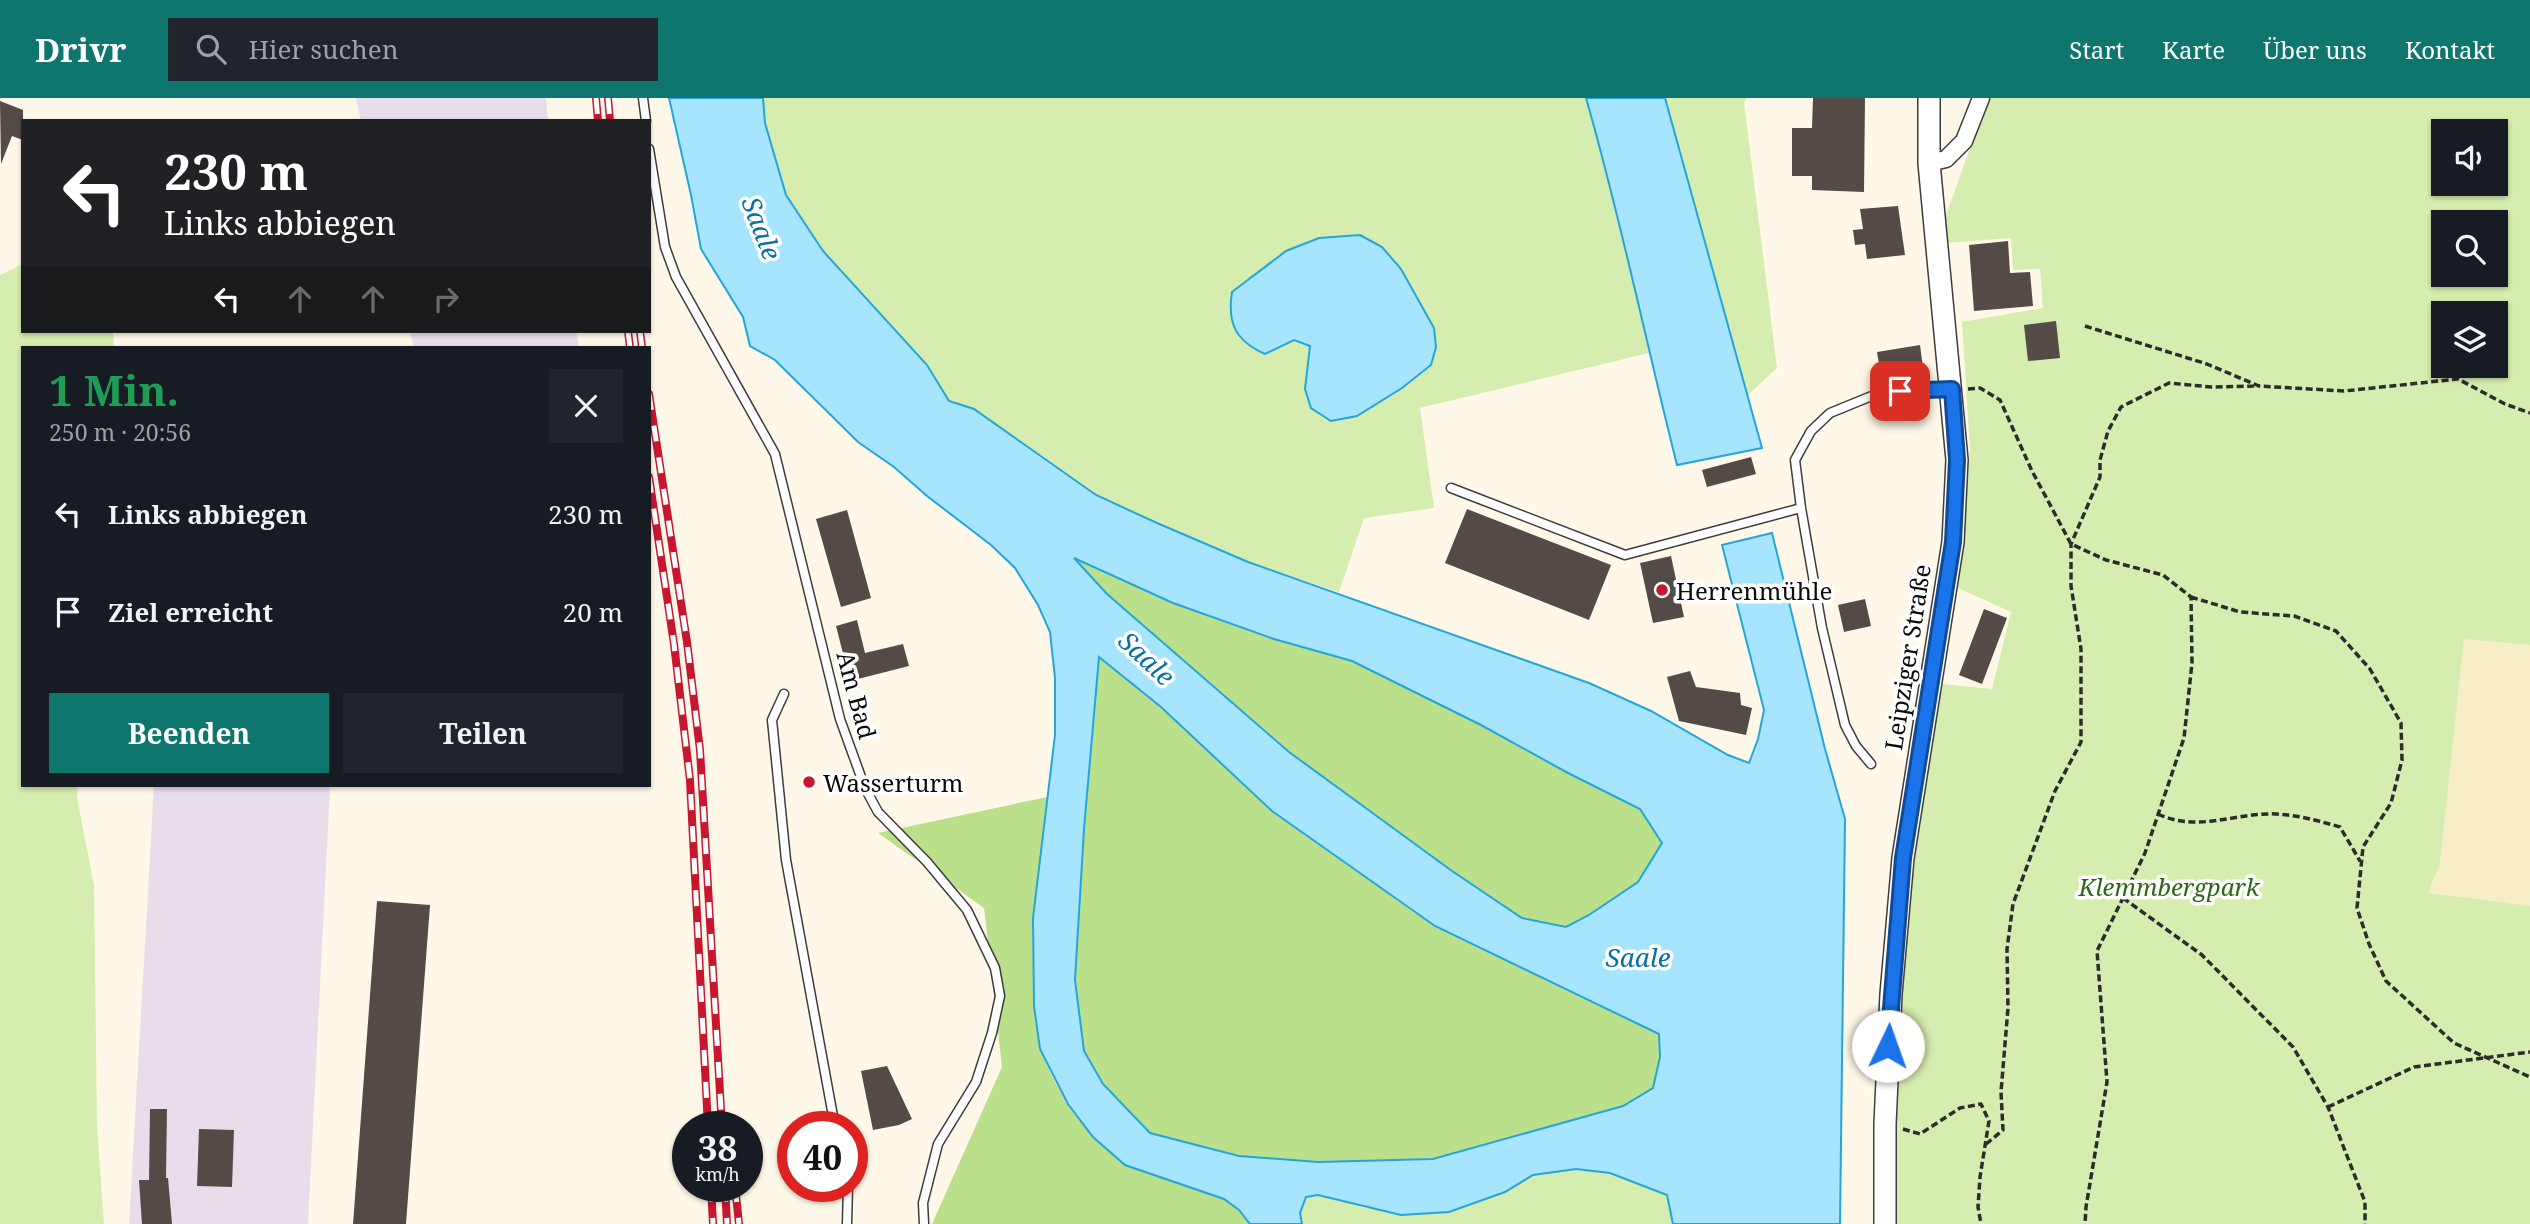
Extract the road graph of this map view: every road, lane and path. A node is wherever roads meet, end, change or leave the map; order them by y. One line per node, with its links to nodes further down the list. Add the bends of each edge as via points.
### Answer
1 (643, 98): 4 (lane)
2 (1929, 98): 6 (street, Leipziger Straße)
3 (1981, 98): 6 (street, via 1964,141 1946,159)
4 (646, 119)
5 (651, 161): 29 (lane, Am Bad, via 665,247 677,277 775,454 840,719 865,788 878,812 967,910 995,968 1000,996 992,1033 976,1082 938,1144 923,1203)
6 (1929, 163): 9 (street, Leipziger Straße)
7 (2085, 326): 8 (path, via 2207,364)
8 (2259, 386): 10 (path, via 2344,391 2458,379); 13 (path, via 2169,383 2121,407 2108,431 2100,477)
9 (1952, 389): 12 (lane, via 1879,393 1830,413 1811,430 1795,460); 13 (path, via 1980,388 2000,400); 25 (street, Leipziger Straße, via 1957,460 1953,542 1903,858)
10 (2530, 413)
11 (1451, 488): 12 (lane, via 1625,555)
12 (1801, 508): 16 (lane, via 1822,628 1846,725)
13 (2071, 544): 14 (path, via 2106,560 2163,575); 26 (path, via 2071,586 2081,649 2081,742 2055,791 2012,904 2001,1092 2003,1130)
14 (2191, 597): 17 (path, via 2192,663 2184,738); 18 (path, via 2240,612 2294,616 2336,631 2370,669 2400,723 2402,760 2391,803 2363,847)
15 (784, 694): 24 (lane, via 772,720 786,860)
16 (1871, 764)
17 (2158, 814): 18 (path, via 2172,821 2219,821 2274,813 2310,818 2340,827); 19 (path)
18 (2362, 863): 21 (path, via 2357,908 2386,981 2454,1043)
19 (2123, 898): 23 (path, via 2202,955 2241,992 2293,1047); 32 (path, via 2096,951 2107,1082)
20 (2530, 1052): 21 (path)
21 (2487, 1058): 22 (path); 23 (path, via 2414,1067)
22 (2530, 1077)
23 (2328, 1107): 33 (path, via 2365,1202)
24 (832, 1111)
25 (1885, 1124): 26 (path, via 1920,1133 1960,1108 1981,1104 1989,1121); 30 (street, Leipziger Straße)
26 (1986, 1144): 31 (path, via 1979,1197)
27 (848, 1202): 28 (lane)
28 (847, 1224)
29 (924, 1224)
30 (1885, 1224)
31 (1982, 1224)
32 (2085, 1224)
33 (2365, 1224)

